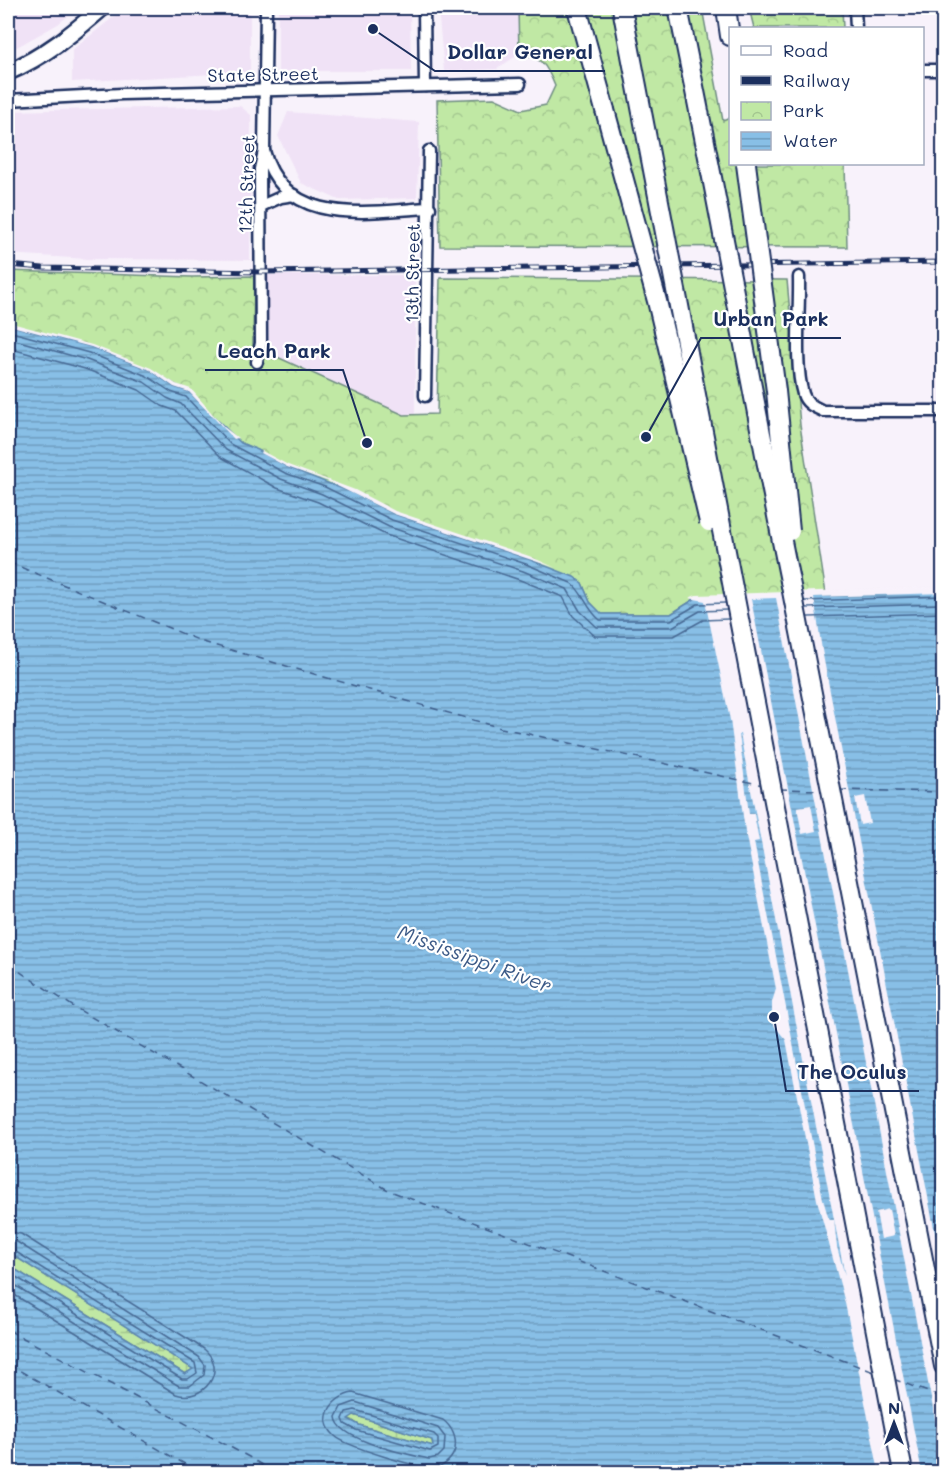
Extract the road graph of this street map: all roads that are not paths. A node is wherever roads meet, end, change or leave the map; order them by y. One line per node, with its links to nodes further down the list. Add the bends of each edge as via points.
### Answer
1 (102, 8): 13 (main road, via 67,38)
2 (266, 8): 16 (street, 12th Street)
3 (424, 8): 15 (street)
4 (577, 8): 29 (highway, bridge, via 660,311 706,511)
5 (622, 8): 29 (highway, bridge)
6 (678, 8): 28 (highway, bridge, via 721,212)
7 (726, 8): 10 (highway)
8 (855, 8): 9 (street)
9 (855, 27)
10 (729, 29)
11 (924, 70): 12 (street)
12 (944, 70)
13 (8, 72)
14 (520, 84): 15 (street, State Street)
15 (424, 86): 16 (street, State Street)
16 (265, 90): 17 (street, State Street); 18 (street, 12th Street)
17 (8, 100)
18 (264, 151): 21 (street, via 274,175); 22 (street, 12th Street, via 260,169)
19 (429, 151): 23 (street, 13th Street)
20 (747, 165): 28 (highway, bridge, via 785,474)
21 (294, 195): 22 (street); 23 (street, via 311,206 341,213)
22 (261, 206): 25 (street, 12th Street, via 261,343)
23 (430, 208): 26 (street, 13th Street)
24 (799, 277): 27 (street, via 800,366 803,395 810,405 824,411)
25 (257, 362)
26 (425, 396)
27 (944, 411)
28 (790, 581): 30 (highway)
29 (733, 588): 31 (highway)
30 (944, 1366)
31 (903, 1473)

